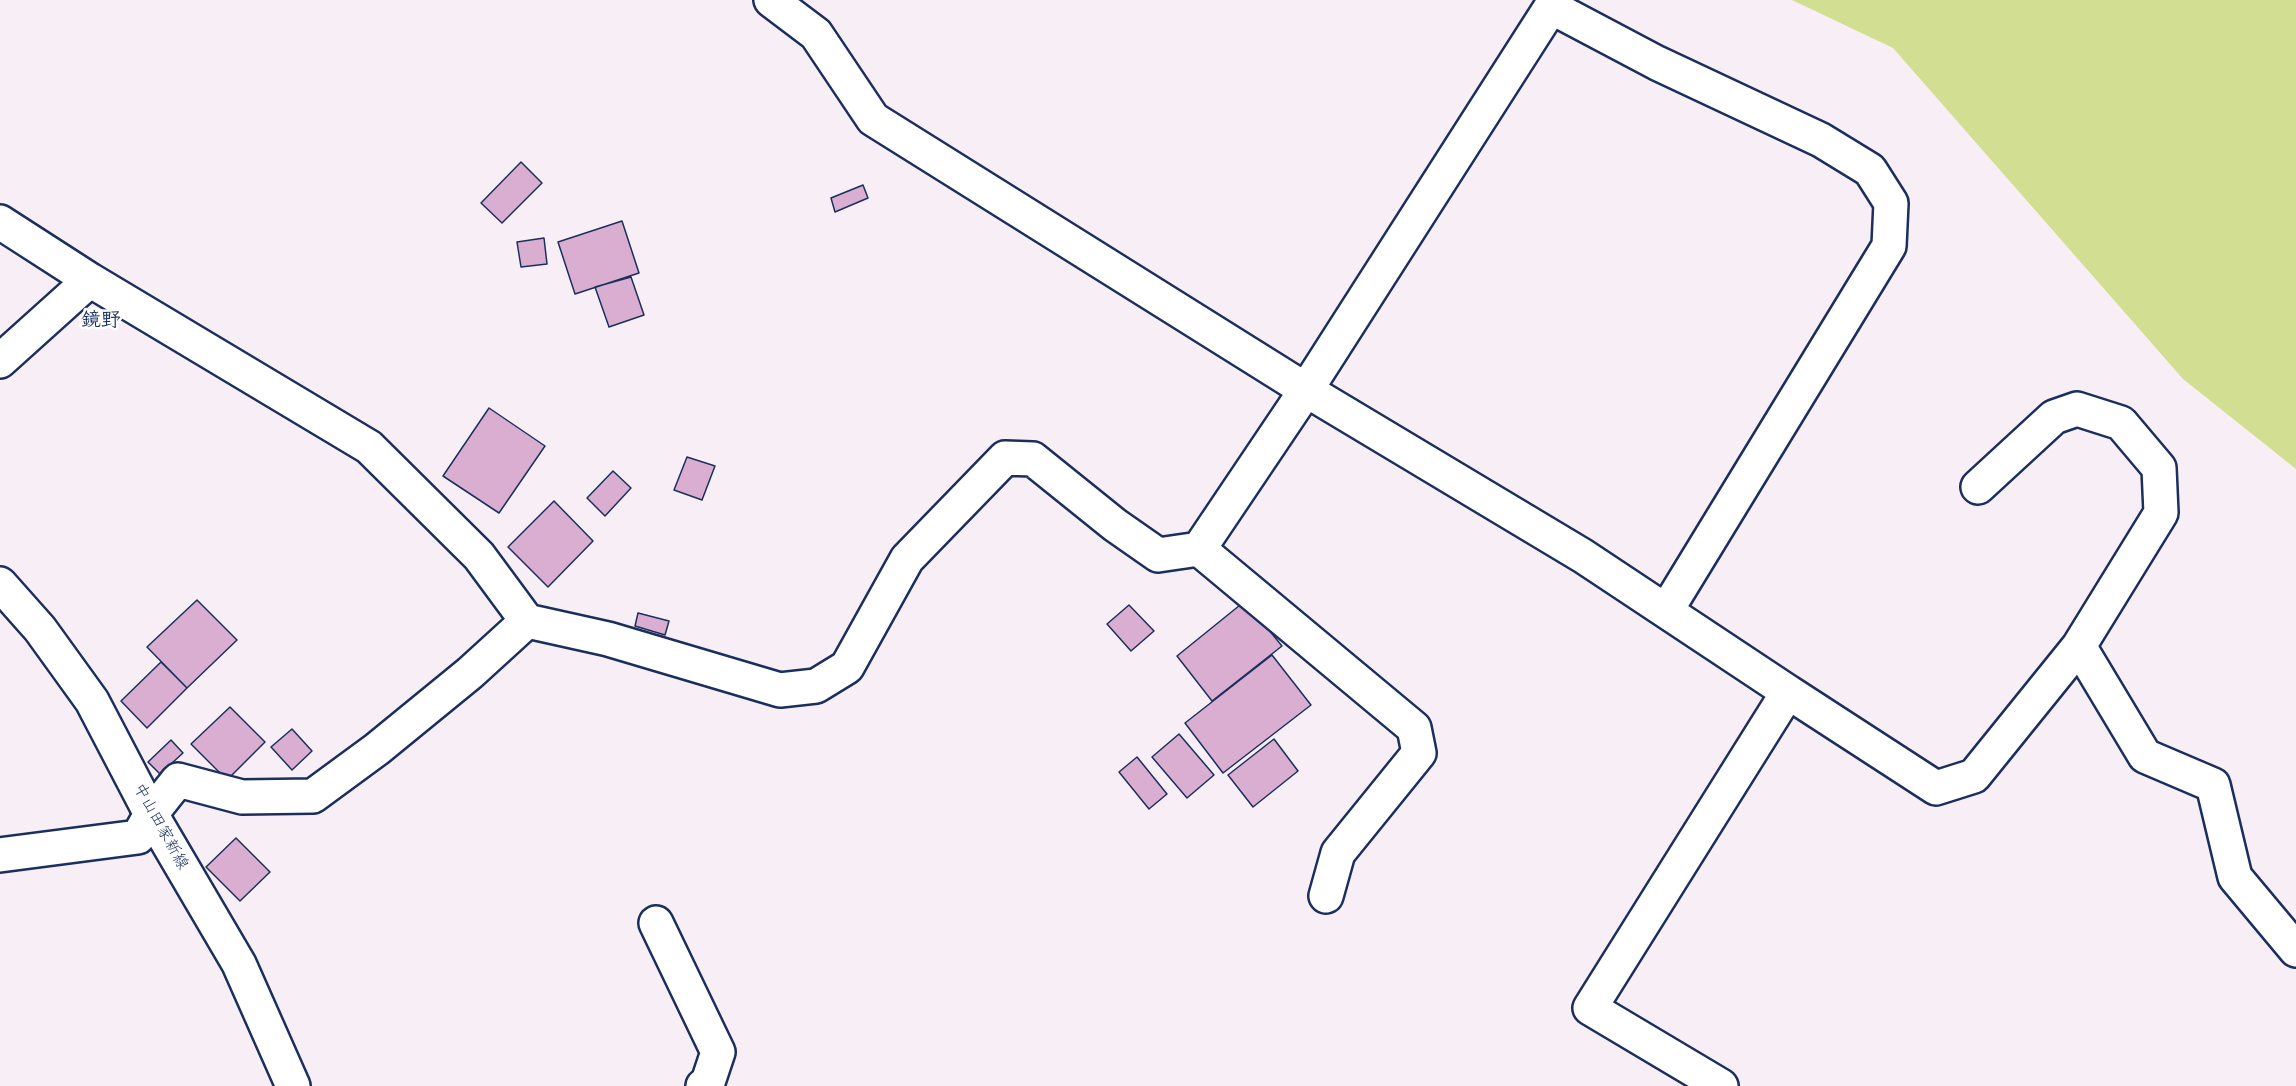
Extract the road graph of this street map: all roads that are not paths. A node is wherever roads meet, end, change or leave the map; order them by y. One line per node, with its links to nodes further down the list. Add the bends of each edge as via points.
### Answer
1 (771, 0): 5 (street, via 816,34 873,119)
2 (0, 222): 3 (street)
3 (90, 280): 4 (street); 10 (street, via 369,447 479,556)
4 (0, 361)
5 (1306, 390): 7 (street); 9 (street, via 1583,556); 9 (street, via 1551,7 1657,63 1821,140 1870,170 1891,203 1889,246)
6 (1978, 487): 11 (street, via 2054,417 2077,409 2121,423 2159,468 2161,513)
7 (1198, 549): 10 (street, via 1158,555 1034,459 1005,458 907,560 847,667 816,686 780,690 608,639); 15 (street, via 1414,728 1419,753 1338,854)
8 (0, 584): 13 (street, 中山田家新線, via 40,629 93,701)
9 (1666, 611): 12 (street)
10 (527, 621): 13 (street, via 453,687 313,796 242,798 178,780)
11 (2079, 646): 12 (street, via 1974,776 1936,788); 17 (street, via 2145,756 2213,785 2235,877)
12 (1788, 692): 20 (street, via 1590,1008)
13 (151, 814): 14 (street, via 138,837); 18 (street, 中山田家新線, via 239,964)
14 (0, 855)
15 (1326, 896)
16 (656, 923): 19 (street, via 718,1052)
17 (2296, 950)
18 (293, 1086)
19 (703, 1086)
20 (1721, 1086)

